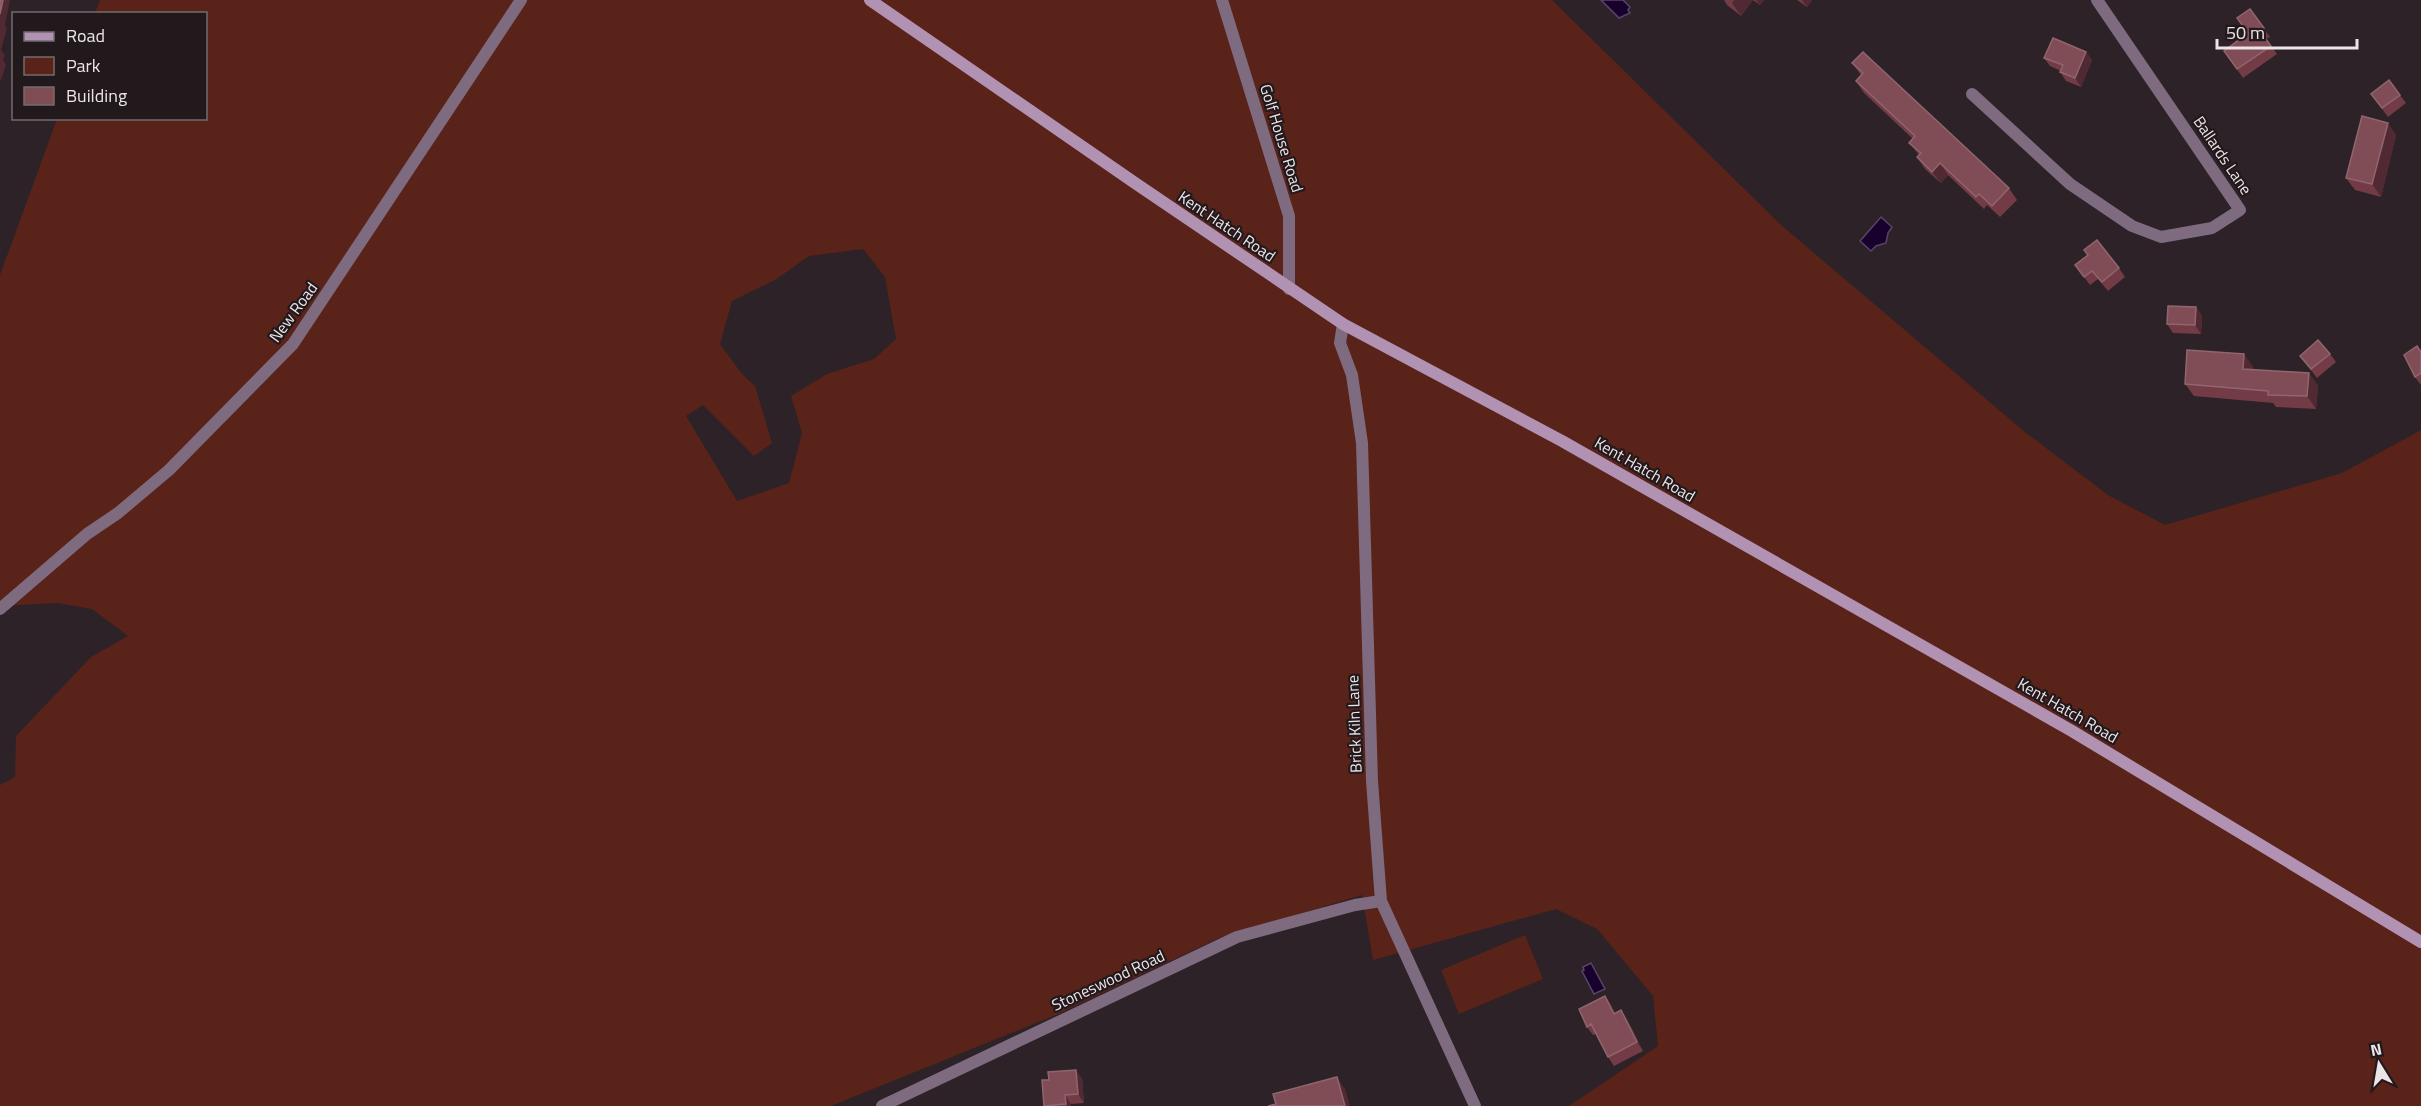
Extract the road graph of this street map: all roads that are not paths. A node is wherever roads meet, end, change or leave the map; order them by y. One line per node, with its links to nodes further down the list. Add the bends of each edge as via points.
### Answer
1 (521, 0): 8 (street, New Road, via 294,344 170,470)
2 (870, 0): 6 (main road, Kent Hatch Road)
3 (1222, 0): 6 (street, Golf House Road, via 1289,216)
4 (2097, 0): 5 (street, Ballards Lane, via 2240,210 2211,228 2161,237 2132,226 2070,184)
5 (1972, 94)
6 (1289, 289): 7 (main road, Kent Hatch Road)
7 (1343, 324): 9 (street, Brick Kiln Lane, via 1340,343 1352,375 1362,443 1372,781); 10 (main road, Kent Hatch Road, via 1562,441 2061,725)
8 (0, 609)
9 (1381, 901): 11 (street, Stoneswood Road, via 1237,937); 12 (street, Brick Kiln Lane)
10 (2421, 942)
11 (882, 1106)
12 (1475, 1106)

